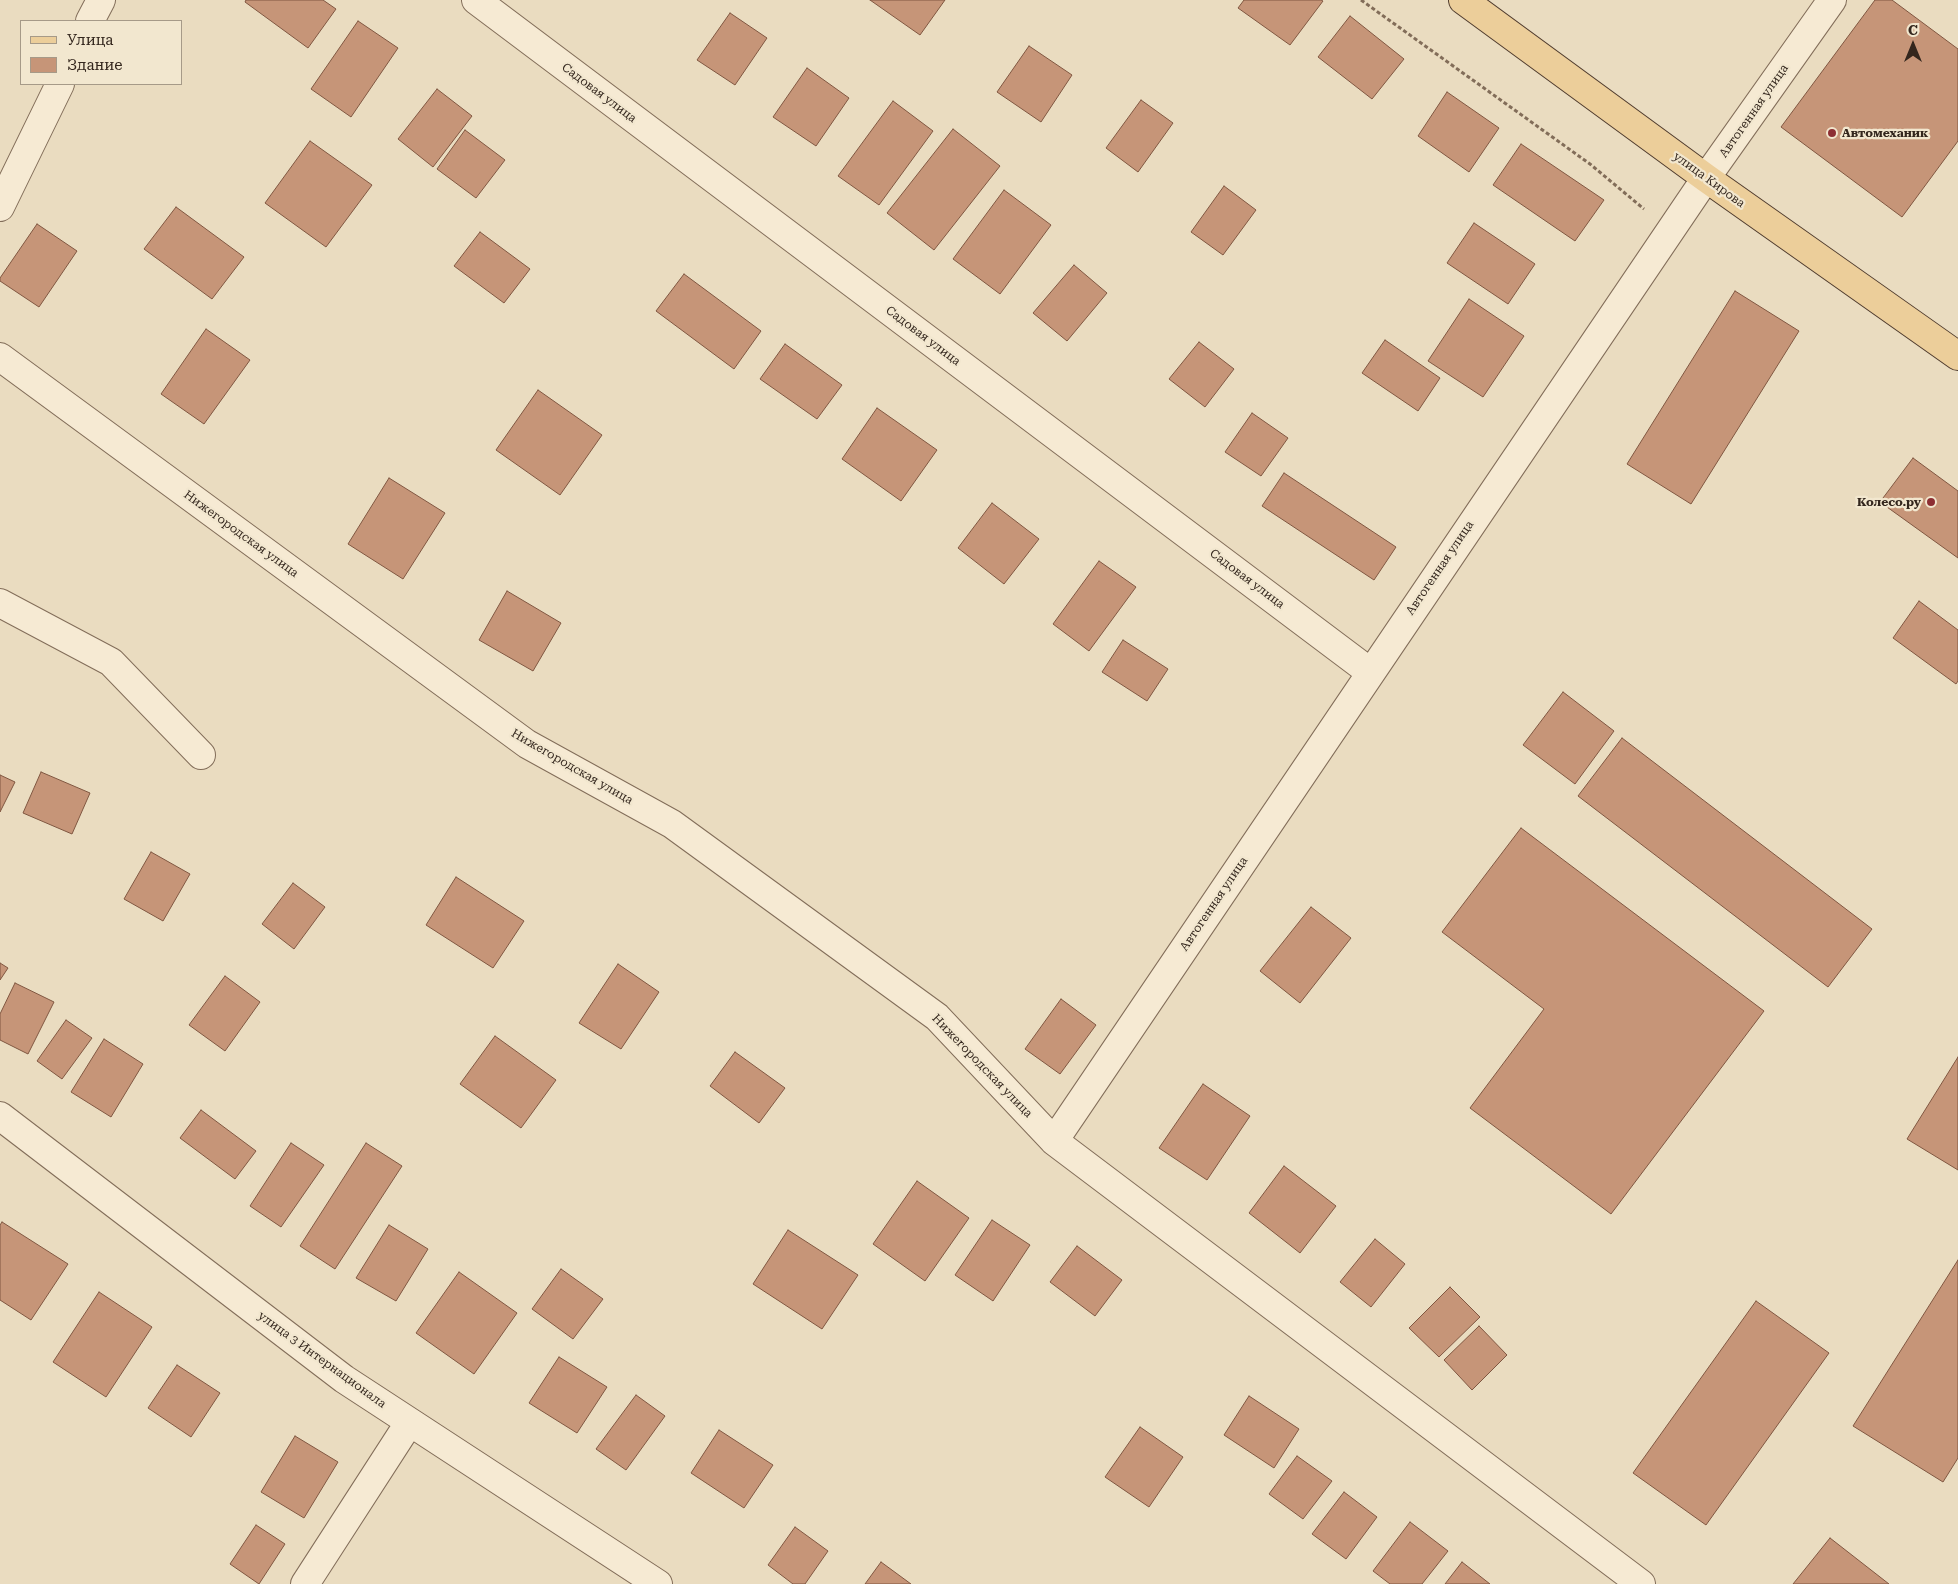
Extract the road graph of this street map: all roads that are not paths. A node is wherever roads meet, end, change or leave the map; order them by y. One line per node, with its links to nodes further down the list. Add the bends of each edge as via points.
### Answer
1 (101, 0): 5 (street)
2 (476, 0): 12 (street, Садовая улица)
3 (1832, 0): 7 (street, Автогенная улица)
4 (1476, 4): 7 (main road, улица Кирова)
5 (91, 20)
6 (60, 85): 8 (street)
7 (1706, 178): 9 (main road, улица Кирова); 12 (street, Автогенная улица)
8 (0, 207)
9 (1958, 356)
10 (0, 357): 15 (street, Нижегородская улица, via 528,744 672,824 937,1017)
11 (0, 603): 13 (street, via 111,662)
12 (1370, 672): 15 (street, Автогенная улица)
13 (201, 755)
14 (0, 1116): 16 (street, улица 3 Интернационала, via 344,1379)
15 (1054, 1141): 19 (street, Нижегородская улица)
16 (409, 1423): 17 (street); 18 (street, улица 3 Интернационала)
17 (305, 1584)
18 (658, 1584)
19 (1641, 1584)

